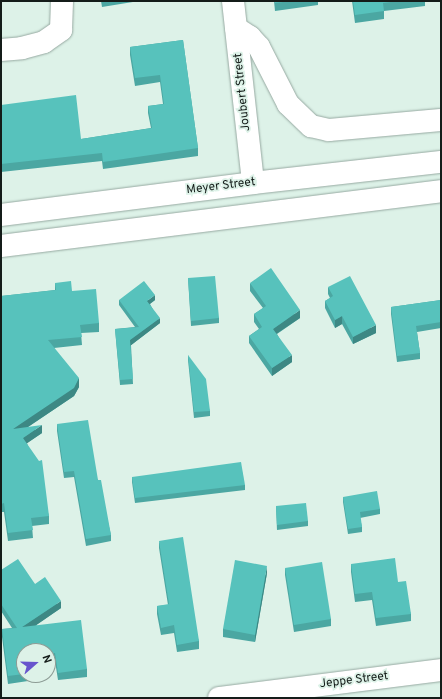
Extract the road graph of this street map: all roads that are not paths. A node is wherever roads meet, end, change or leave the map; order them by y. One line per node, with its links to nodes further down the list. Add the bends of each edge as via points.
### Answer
1 (62, 1): 4 (main road, via 61,30 44,42)
2 (232, 1): 3 (main road, Joubert Street)
3 (236, 28): 5 (main road, via 259,47 288,104 311,126 329,130); 7 (main road, Joubert Street)
4 (1, 50)
5 (441, 120)
6 (441, 162): 7 (main road, Meyer Street)
7 (253, 183): 9 (main road, Meyer Street)
8 (441, 191): 10 (main road)
9 (1, 215)
10 (1, 246)
11 (441, 670): 12 (main road, Jeppe Street)
12 (219, 698)

